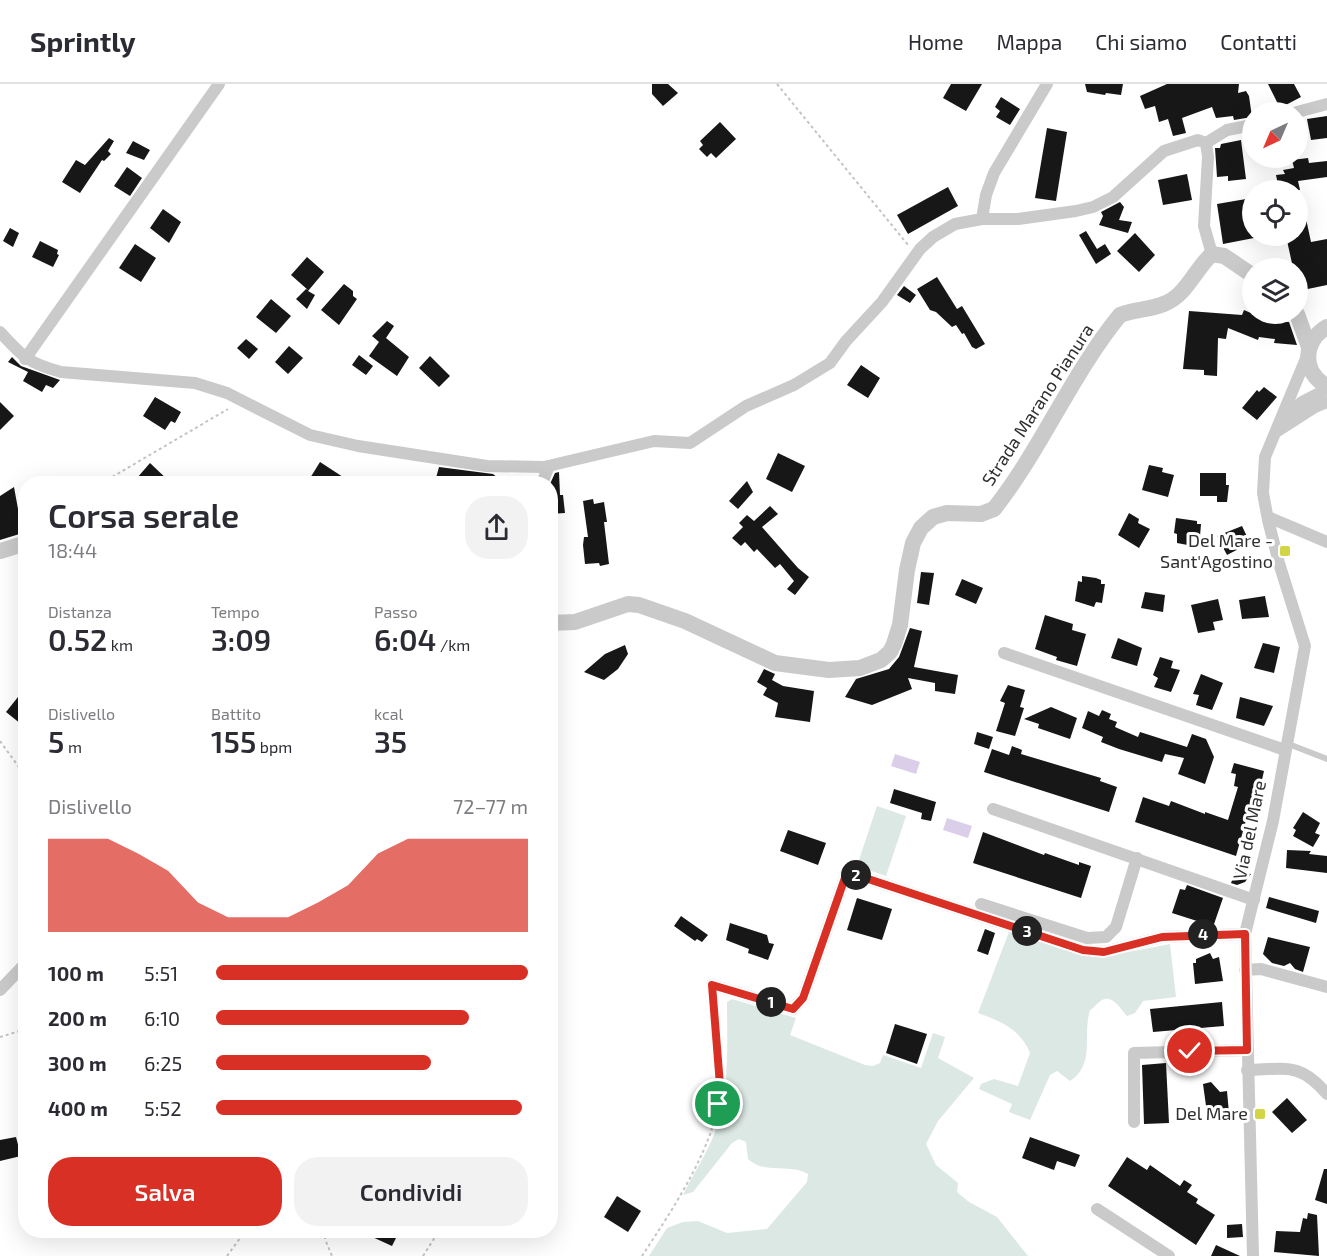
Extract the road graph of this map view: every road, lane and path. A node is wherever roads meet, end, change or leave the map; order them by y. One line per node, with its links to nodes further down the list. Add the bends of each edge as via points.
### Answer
1 (219, 84): 17 (street)
2 (777, 84): 9 (path)
3 (1047, 84): 8 (street, via 994,173)
4 (1327, 104): 5 (street)
5 (1308, 109)
6 (1242, 127): 7 (street, via 1227,130)
7 (1206, 143): 8 (street, via 1198,140 1164,151 1113,196 1093,207 1018,219); 10 (street, via 1204,226)
8 (982, 219): 9 (street, via 955,224 933,237)
9 (916, 254): 22 (street, via 882,303 830,363 794,385 746,406 690,443 654,441)
10 (1212, 254): 11 (street, via 1224,256); 29 (street, Strada Marano Pianura, via 1176,297 1165,304 1120,315 994,508 981,514 947,513 921,528 907,570 900,625 890,652 881,660 860,668 829,670 775,663 662,612 628,604 575,622)
11 (1242, 268)
12 (1308, 318): 14 (street)
13 (1300, 324): 16 (street)
14 (1327, 326): 16 (street, via 1315,335)
15 (0, 332): 17 (street)
16 (1308, 351): 18 (street, via 1310,369); 21 (street, Via del Mare)
17 (25, 359): 22 (street, via 61,372 195,383 226,393 310,435 358,446 487,466)
18 (1327, 388): 21 (street, Via del Mare, via 1302,402)
19 (1327, 402): 21 (street)
20 (228, 409): 23 (path)
21 (1278, 427): 25 (street, Via del Mare, via 1265,457 1263,493)
22 (549, 466): 24 (street)
23 (114, 476)
24 (545, 476)
25 (1268, 517): 26 (street); 32 (street, Via del Mare, via 1305,646)
26 (1327, 542)
27 (18, 545): 28 (street)
28 (0, 551)
29 (558, 623)
30 (1004, 653): 32 (street)
31 (0, 741): 34 (path)
32 (1285, 747): 33 (lane); 37 (street, Via del Mare)
33 (1327, 759)
34 (18, 766)
35 (993, 809): 36 (street)
36 (1137, 858): 37 (street); 38 (street, via 1116,927 1106,937 1087,938)
37 (1254, 900): 39 (street, Via del Mare)
38 (981, 904)
39 (1245, 934): 40 (street, Via del Mare); 42 (street, via 1162,937 1104,952 1083,950 847,872 803,998 793,1009)
40 (1245, 970): 43 (street, via 1261,969); 47 (street, Via del Mare)
41 (18, 971): 44 (street)
42 (712, 985): 58 (path, via 720,1085 711,1134 672,1211)
43 (1327, 987)
44 (0, 990)
45 (18, 1031): 46 (path)
46 (0, 1037)
47 (1247, 1050): 48 (street, Via del Mare); 50 (street, via 1134,1053)
48 (1247, 1070): 49 (street, via 1304,1072); 60 (street, Via del Mare)
49 (1327, 1094)
50 (1134, 1122)
51 (1097, 1209): 59 (street)
52 (240, 1238): 55 (path)
53 (325, 1238): 56 (path)
54 (434, 1238): 57 (path)
55 (227, 1256)
56 (332, 1256)
57 (423, 1256)
58 (642, 1256)
59 (1169, 1256)
60 (1253, 1256)

